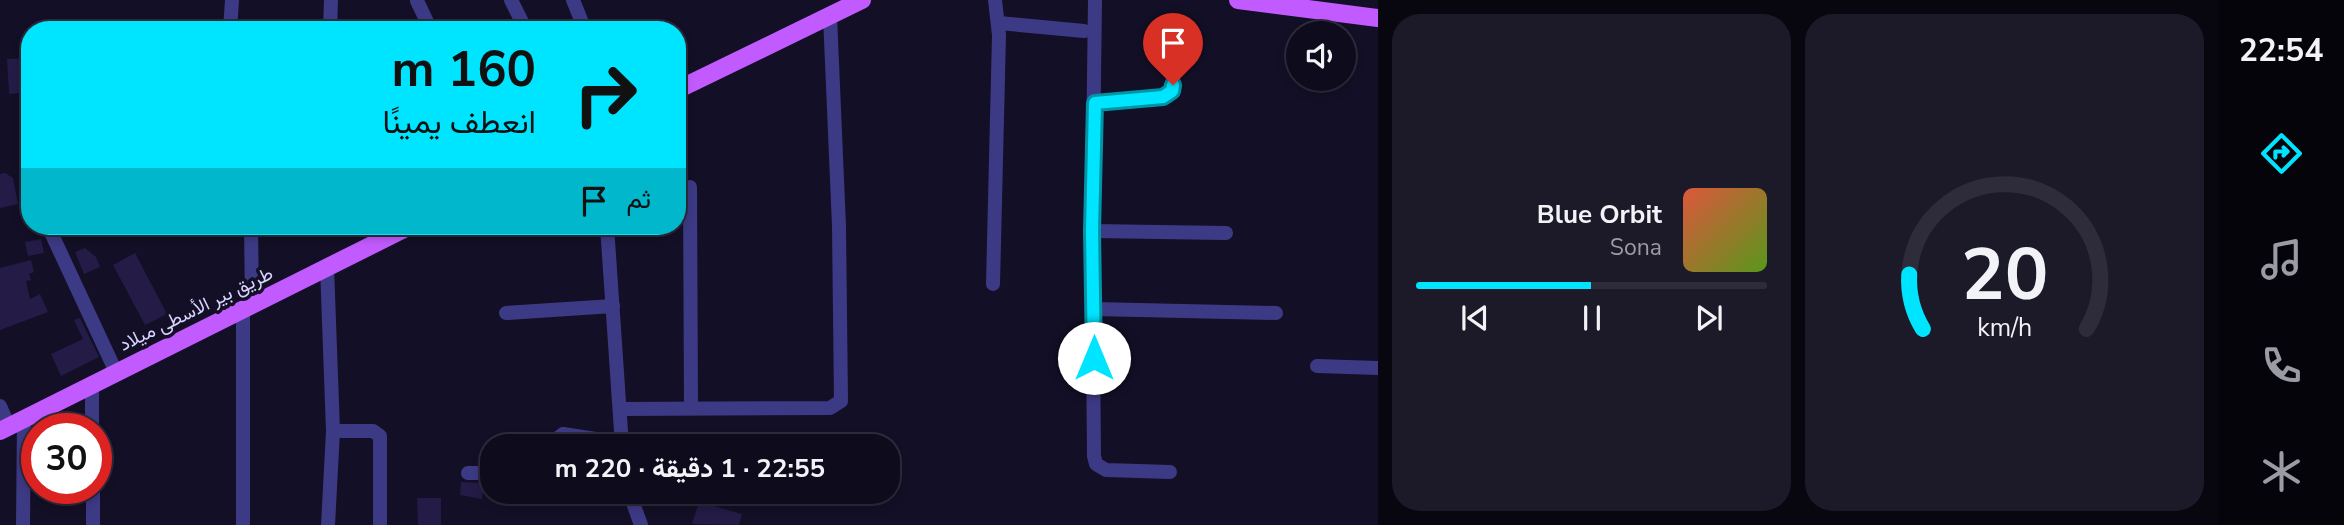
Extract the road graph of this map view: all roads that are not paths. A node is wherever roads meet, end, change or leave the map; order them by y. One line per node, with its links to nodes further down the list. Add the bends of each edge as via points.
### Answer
1 (232, 0): 12 (street)
2 (331, 0): 13 (street)
3 (511, 0): 15 (street)
4 (573, 0): 16 (street)
5 (862, 0): 10 (main road)
6 (995, 0): 17 (street)
7 (1095, 0): 21 (street)
8 (1238, 0): 11 (main road)
9 (417, 1): 14 (street)
10 (830, 16): 20 (main road); 41 (street, via 841,401 830,408)
11 (1378, 18)
12 (231, 21)
13 (330, 21)
14 (427, 21)
15 (522, 21)
16 (581, 21)
17 (999, 23): 18 (street); 30 (street)
18 (1084, 31)
19 (1174, 54): 21 (street, via 1168,96)
20 (686, 86)
21 (1095, 103): 23 (street)
22 (690, 187): 41 (street)
23 (1092, 231): 24 (street); 33 (street)
24 (1226, 233)
25 (52, 235): 38 (street)
26 (251, 235): 32 (street)
27 (392, 235): 29 (main road, طريق بير الأسطى ميلاد)
28 (608, 235): 31 (street)
29 (327, 267): 32 (main road, طريق بير الأسطى ميلاد); 45 (street)
30 (993, 284)
31 (613, 306): 34 (street); 42 (street)
32 (248, 307): 38 (main road, طريق بير الأسطى ميلاد); 54 (street)
33 (1094, 309): 35 (street); 48 (street, via 1096,464 1106,470)
34 (506, 313)
35 (1276, 313)
36 (1317, 366): 37 (street)
37 (1378, 368)
38 (117, 372): 39 (main road, طريق بير الأسطى ميلاد)
39 (92, 385): 43 (street); 44 (main road, طريق بير الأسطى ميلاد)
40 (0, 406): 44 (street)
41 (691, 406): 42 (street)
42 (620, 409): 46 (street)
43 (92, 413)
44 (11, 425): 52 (street)
45 (333, 431): 55 (street); 56 (street, via 373,431 380,436)
46 (621, 434)
47 (480, 472): 49 (street)
48 (1170, 472)
49 (468, 473)
50 (93, 504): 53 (street)
51 (633, 504): 57 (street)
52 (23, 525)
53 (93, 525)
54 (243, 525)
55 (328, 525)
56 (380, 525)
57 (641, 525)

